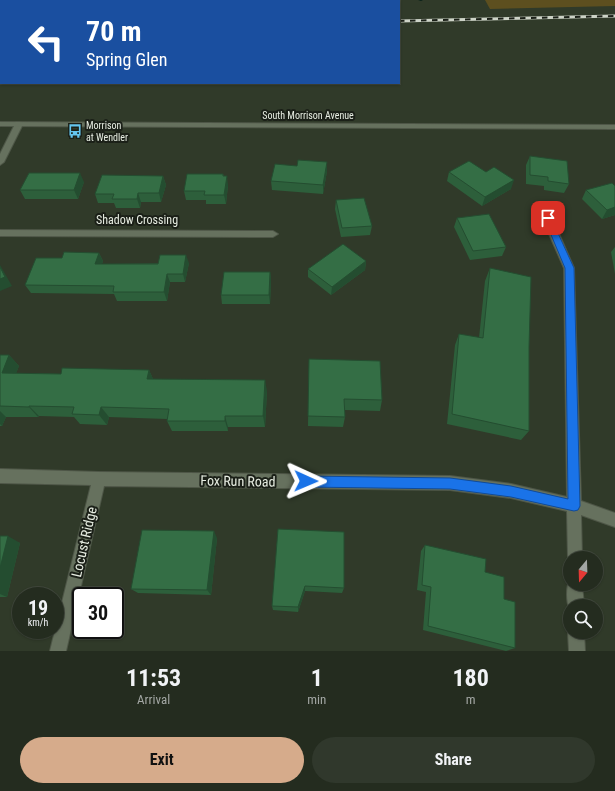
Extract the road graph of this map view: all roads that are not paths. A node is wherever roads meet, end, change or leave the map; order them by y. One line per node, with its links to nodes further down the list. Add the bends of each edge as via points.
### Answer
1 (0, 124): 2 (street, South Morrison Avenue)
2 (19, 124): 3 (street, South Morrison Avenue); 4 (street)
3 (615, 127)
4 (0, 162)
5 (548, 218): 10 (street, via 569,268)
6 (0, 233): 7 (street, Shadow Crossing)
7 (273, 234)
8 (0, 476): 9 (street, Fox Run Road)
9 (99, 479): 10 (street, Fox Run Road, via 450,483 511,491); 14 (street, Locust Ridge)
10 (574, 506): 11 (street, Fox Run Road); 12 (street)
11 (615, 520)
12 (575, 551)
13 (576, 639): 15 (street)
14 (58, 651)
15 (576, 651)

